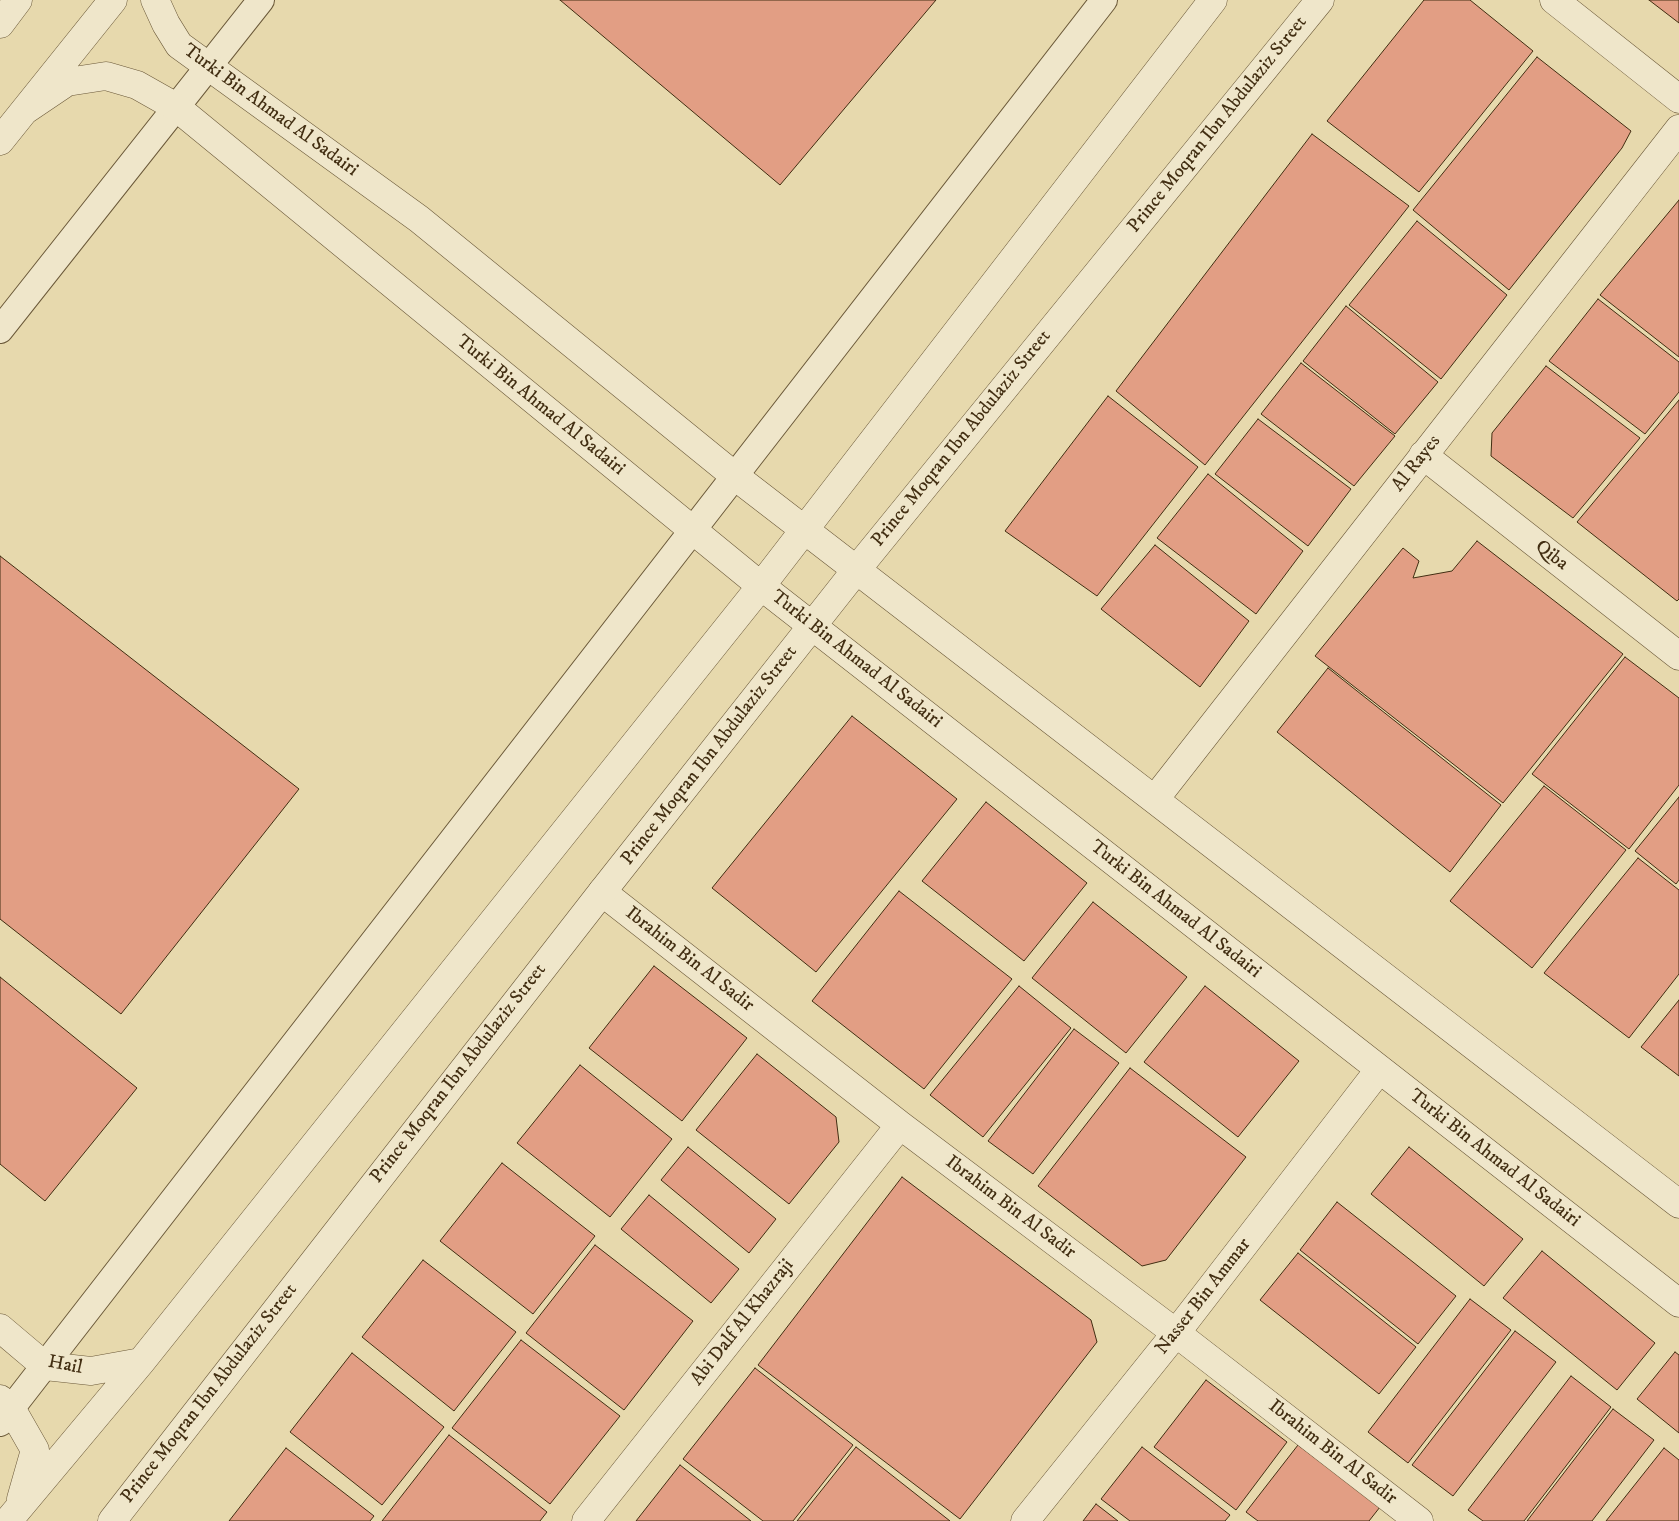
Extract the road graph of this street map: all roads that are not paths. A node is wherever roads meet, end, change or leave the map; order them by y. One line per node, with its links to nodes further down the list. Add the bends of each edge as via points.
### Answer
1 (18, 0): 9 (street)
2 (113, 0): 13 (street)
3 (156, 0): 10 (street, Turki Bin Ahmad Al Sadairi, via 179,46)
4 (260, 0): 10 (street)
5 (1104, 0): 18 (street)
6 (1213, 0): 19 (street)
7 (1320, 0): 21 (street, Prince Moqran Ibn Abdulaziz Street)
8 (1554, 0): 11 (street)
9 (0, 24)
10 (208, 67): 12 (street); 18 (street, Turki Bin Ahmad Al Sadairi, via 418,219)
11 (1679, 99)
12 (176, 107): 13 (street, Turki Bin Ahmad Al Sadairi, via 137,85 106,76 67,82); 16 (street); 20 (street, Turki Bin Ahmad Al Sadairi)
13 (24, 111): 15 (street)
14 (1679, 130): 17 (street, Al Rayes)
15 (0, 141)
16 (0, 330)
17 (1423, 456): 24 (street, Qiba); 25 (street, Al Rayes)
18 (736, 477): 19 (street, Turki Bin Ahmad Al Sadairi); 20 (street)
19 (805, 529): 21 (street, Turki Bin Ahmad Al Sadairi); 22 (street)
20 (693, 531): 22 (street, Turki Bin Ahmad Al Sadairi); 34 (street)
21 (857, 569): 23 (street, Prince Moqran Ibn Abdulaziz Street); 25 (street, Turki Bin Ahmad Al Sadairi)
22 (761, 586): 23 (street, Turki Bin Ahmad Al Sadairi); 33 (street)
23 (812, 626): 26 (street, Prince Moqran Ibn Abdulaziz Street); 27 (street, Turki Bin Ahmad Al Sadairi)
24 (1679, 656)
25 (1155, 799): 29 (street, Turki Bin Ahmad Al Sadairi)
26 (602, 892): 28 (street, Ibrahim Bin Al Sadir); 37 (street, Prince Moqran Ibn Abdulaziz Street)
27 (1379, 1070): 30 (street, Turki Bin Ahmad Al Sadairi); 32 (street, Nasser Bin Ammar)
28 (900, 1125): 32 (street, Ibrahim Bin Al Sadir); 38 (street, Abi Dalf Al Khazraji)
29 (1679, 1204)
30 (1679, 1303)
31 (0, 1328): 34 (street, Hail)
32 (1176, 1333): 39 (street, Nasser Bin Ammar); 40 (street, Ibrahim Bin Al Sadir)
33 (141, 1362): 34 (street, Hail, via 91,1371); 36 (street)
34 (45, 1366): 35 (street)
35 (4, 1410): 36 (street, via 34,1450)
36 (14, 1513)
37 (112, 1521)
38 (586, 1521)
39 (1025, 1521)
40 (1420, 1521)

